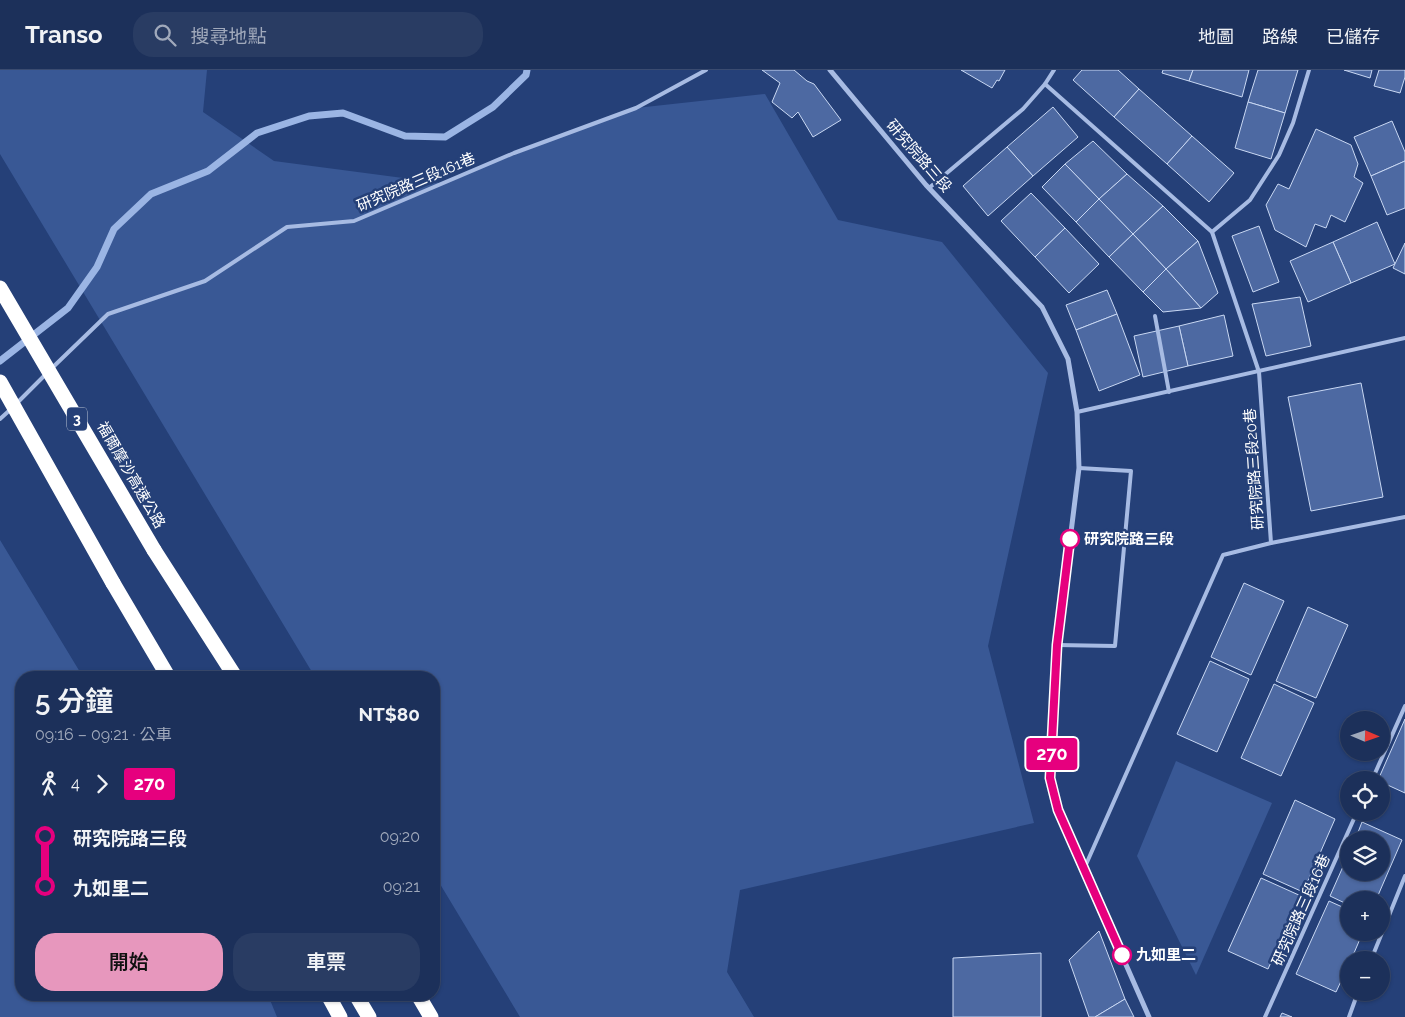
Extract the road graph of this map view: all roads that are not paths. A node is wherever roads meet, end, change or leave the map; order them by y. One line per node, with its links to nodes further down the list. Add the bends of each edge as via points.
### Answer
1 (706, 70): 15 (lane, 研究院路三段161巷, via 636,108 514,153 354,221 287,227 205,281 108,314)
2 (830, 70): 6 (street, 研究院路三段)
3 (1054, 70): 5 (lane)
4 (1309, 70): 7 (lane, via 1293,123 1279,155 1250,200)
5 (1045, 84): 6 (lane, via 1022,108); 7 (lane, 研究院路三段20巷)
6 (929, 188): 14 (street, 研究院路三段, via 1042,307 1068,359)
7 (1212, 232): 11 (lane, 研究院路三段20巷)
8 (0, 288): 21 (highway, 福爾摩沙高速公路 / 3, bridge, via 154,550)
9 (1155, 316): 13 (lane)
10 (1405, 338): 11 (lane)
11 (1259, 372): 13 (lane); 18 (lane, 研究院路三段20巷)
12 (0, 382): 20 (highway, bridge)
13 (1169, 392): 14 (lane)
14 (1077, 412): 16 (street, 研究院路三段)
15 (0, 419)
16 (1078, 468): 19 (street, 研究院路三段); 19 (lane, via 1131,471 1115,646)
17 (1405, 517): 18 (lane)
18 (1271, 542): 25 (lane, 研究院路三段20巷, via 1223,555)
19 (1057, 645): 25 (street, 研究院路三段, via 1050,778 1058,810)
20 (165, 671)
21 (232, 671)
22 (1405, 706): 23 (lane)
23 (1376, 771)
24 (1353, 821): 36 (lane, 研究院路三段16巷)
25 (1084, 870): 35 (street, 研究院路三段)
26 (1405, 876): 27 (lane)
27 (1375, 951)
28 (331, 1001): 32 (highway)
29 (360, 1001): 33 (highway)
30 (422, 1001): 34 (highway)
31 (1355, 1001): 37 (lane)
32 (340, 1017)
33 (369, 1017)
34 (431, 1017)
35 (1150, 1017)
36 (1265, 1017)
37 (1349, 1017)

